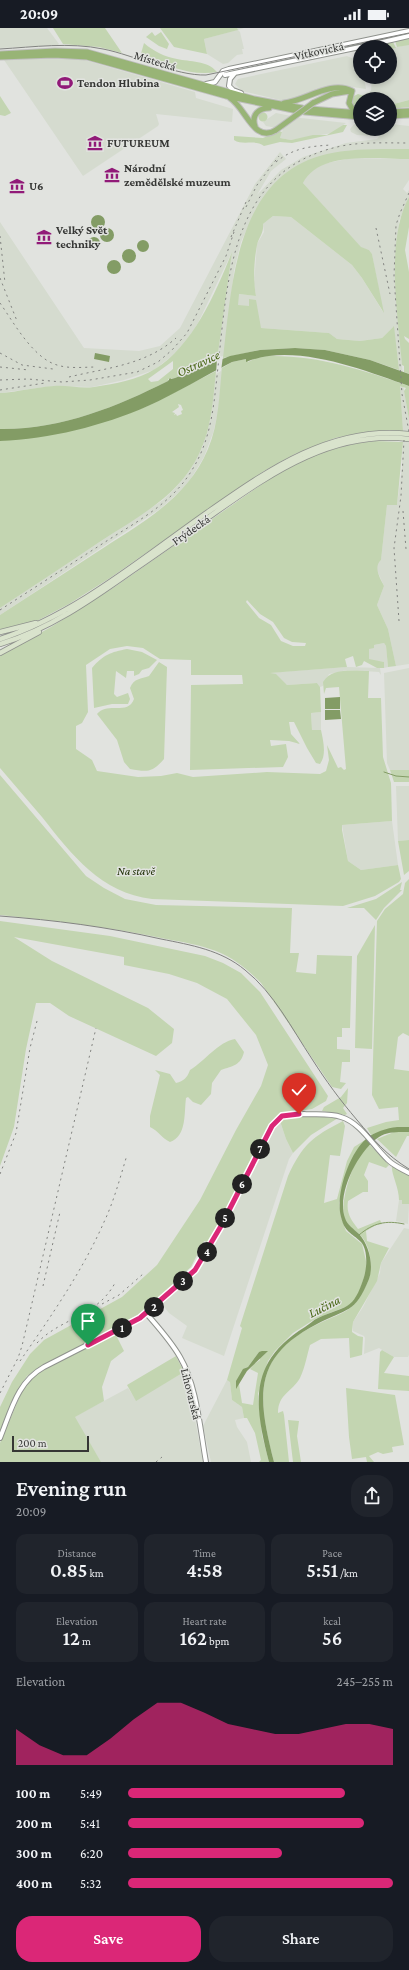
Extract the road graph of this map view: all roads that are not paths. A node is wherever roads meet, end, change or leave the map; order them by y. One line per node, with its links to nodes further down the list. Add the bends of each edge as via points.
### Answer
1 (409, 31): 9 (street, Vítkovická, via 229,69 223,71 215,82)
2 (409, 36): 3 (street, Vítkovická)
3 (391, 40)
4 (353, 48): 7 (street, Vítkovická)
5 (0, 54): 9 (highway, Místecká, via 87,52)
6 (0, 57): 11 (highway, Místecká, via 87,57)
7 (236, 72): 8 (street, Vítkovická); 12 (street, via 230,78 230,86 233,90)
8 (225, 75)
9 (200, 84): 12 (highway, Místecká)
10 (352, 91): 13 (highway, via 345,88 330,89); 15 (highway, via 349,99); 22 (highway, bridge, via 332,94 314,103 276,130 266,134)
11 (226, 96): 13 (highway, Místecká); 22 (highway, via 240,106)
12 (254, 99): 13 (highway, Místecká)
13 (277, 105): 14 (highway, Místecká); 22 (highway, via 262,108 257,112 253,120)
14 (304, 110): 17 (highway, Místecká); 20 (highway, Místecká)
15 (353, 110)
16 (409, 111): 18 (highway)
17 (353, 112)
18 (397, 112)
19 (409, 115): 21 (highway)
20 (353, 116)
21 (397, 116)
22 (257, 130)
23 (409, 434): 24 (main road)
24 (390, 436): 25 (main road); 26 (main road, Frýdecká, via 336,445 312,453 283,468 237,497 109,588)
25 (409, 439)
26 (65, 613): 27 (main road); 28 (main road, Frýdecká); 29 (main road, Frýdecká, via 31,632); 30 (main road)
27 (0, 632)
28 (0, 639)
29 (0, 644)
30 (0, 653)
31 (409, 1173): 32 (street, via 391,1163 348,1120 333,1115 289,1115 280,1118 275,1122 202,1261)
32 (146, 1313): 33 (street, via 32,1374 19,1390); 34 (street, Lihovarská, via 175,1349 184,1365 191,1386)
33 (0, 1438)
34 (206, 1462)

